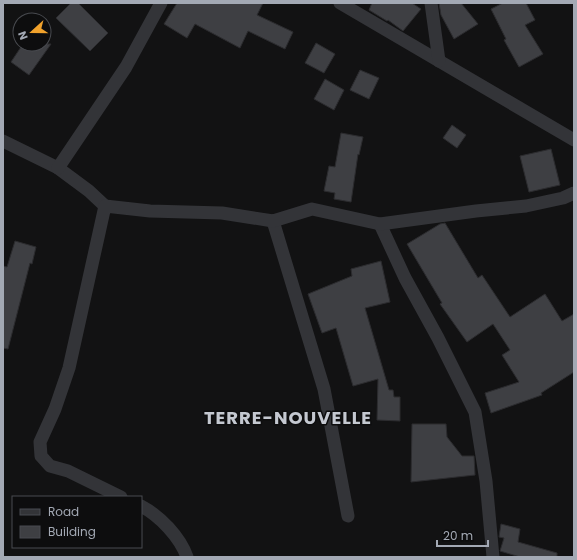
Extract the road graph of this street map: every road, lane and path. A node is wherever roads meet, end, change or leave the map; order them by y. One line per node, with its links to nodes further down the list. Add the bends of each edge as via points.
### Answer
1 (161, 3): 7 (street, via 126,67)
2 (340, 3): 4 (street)
3 (431, 3): 4 (street)
4 (439, 61): 5 (street)
5 (574, 140)
6 (3, 141): 7 (street)
7 (58, 168): 9 (street)
8 (574, 194): 11 (street, via 526,206)
9 (105, 206): 10 (street, via 150,211 222,213); 12 (street, via 69,368 40,442 40,456 50,466 68,471)
10 (273, 221): 11 (street, via 312,210); 14 (street, via 324,389)
11 (380, 224): 16 (street, via 405,278 475,412 486,481)
12 (119, 496)
13 (142, 507): 15 (street, via 176,535)
14 (348, 516)
15 (187, 557)
16 (493, 557)

